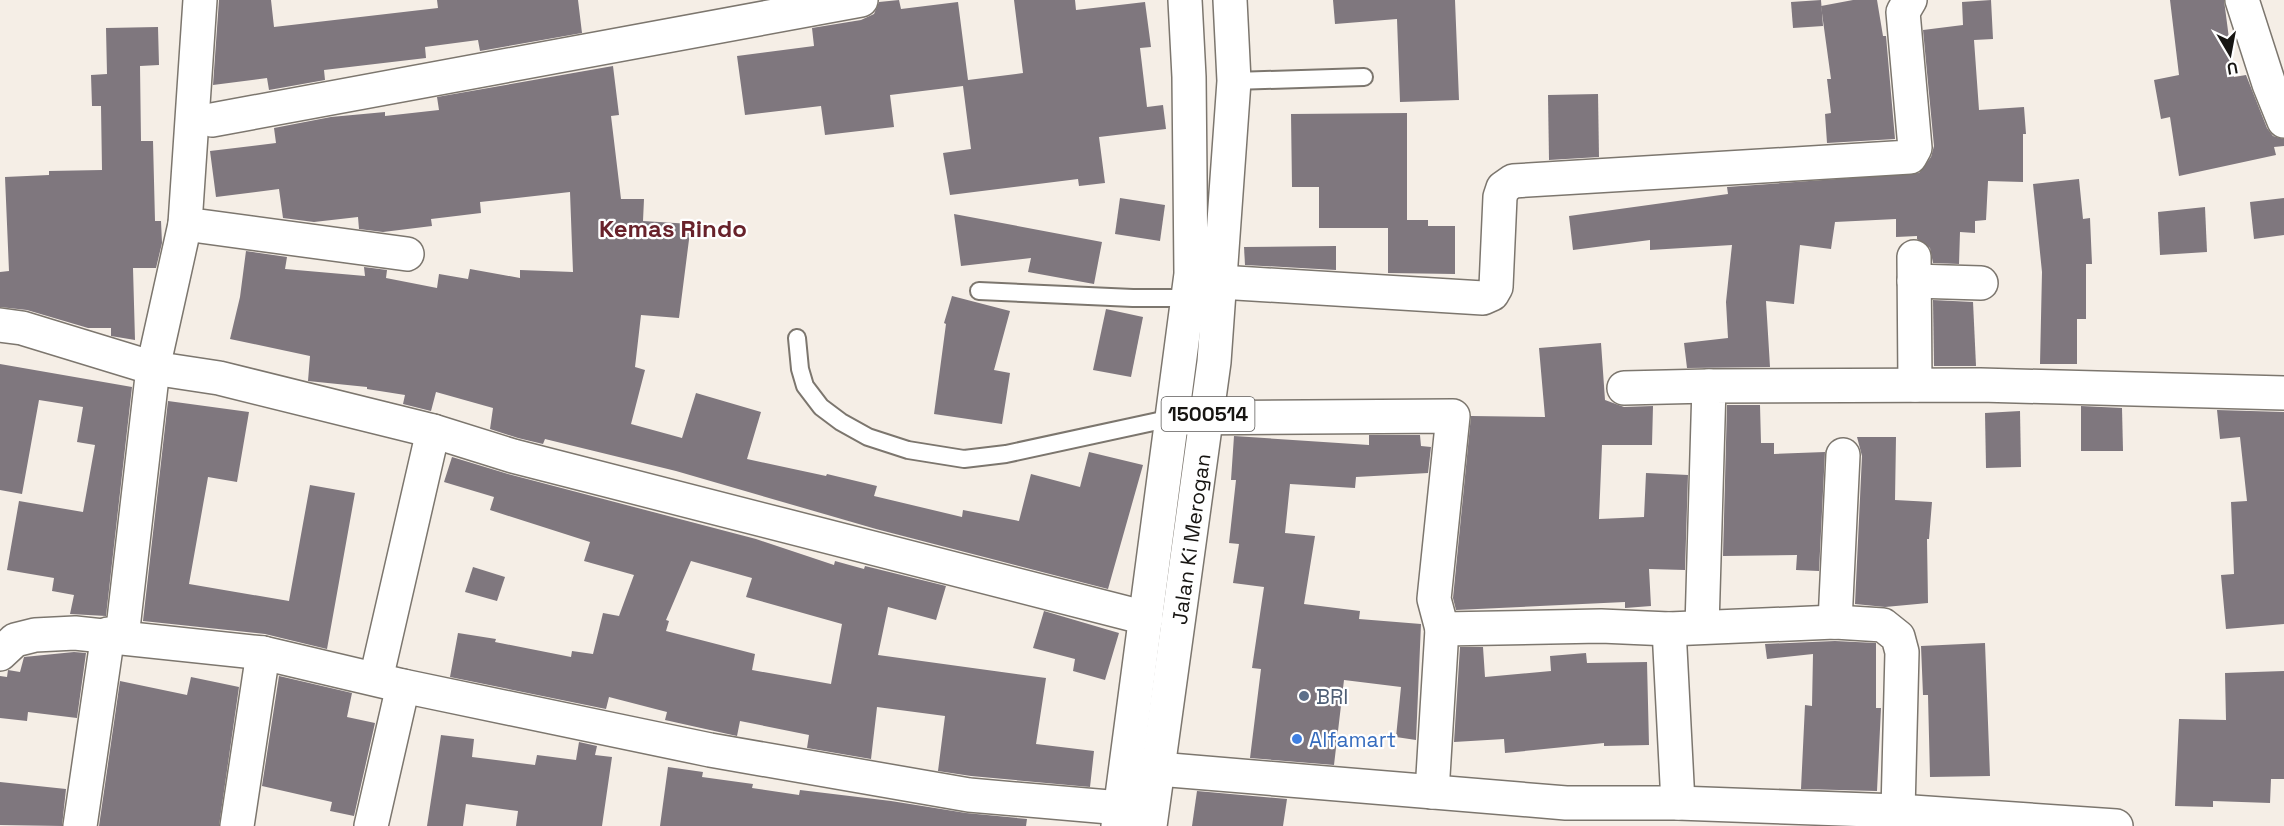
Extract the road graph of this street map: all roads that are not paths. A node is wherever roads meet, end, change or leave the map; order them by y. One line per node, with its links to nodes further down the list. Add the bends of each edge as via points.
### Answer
1 (200, 0): 11 (main road)
2 (861, 0): 9 (main road)
3 (1185, 0): 16 (main road, Jalan Ki Merogan / 1500514, via 1190,77)
4 (1230, 0): 8 (main road, Jalan Ki Merogan / 1500514)
5 (1910, 0): 13 (main road, via 1903,12 1916,148 1910,157 1513,181 1503,188 1500,197 1496,287 1484,298)
6 (2242, 0): 10 (main road)
7 (1364, 77): 8 (lane)
8 (1234, 81): 13 (main road, Jalan Ki Merogan / 1500514)
9 (212, 120)
10 (2284, 121)
11 (185, 224): 12 (main road); 19 (main road)
12 (407, 254)
13 (1220, 282): 24 (main road, Jalan Ki Merogan / 1500514)
14 (1981, 283): 20 (main road, via 1914,269)
15 (979, 291): 16 (lane)
16 (1188, 298): 25 (main road, Jalan Ki Merogan / 1500514)
17 (0, 325): 19 (main road, via 22,328)
18 (797, 338): 25 (lane, via 805,386 821,407 868,437 908,450 964,459 1006,454)
19 (153, 368): 26 (main road, via 219,378); 33 (main road)
20 (1915, 385): 21 (main road); 23 (main road)
21 (1709, 386): 22 (main road); 30 (main road)
22 (1624, 388)
23 (2284, 393)
24 (1208, 417): 25 (main road); 31 (main road, via 1453,416 1434,599); 37 (main road, Jalan Ki Merogan / 1500514)
25 (1172, 418): 28 (main road, Jalan Ki Merogan / 1500514)
26 (432, 431): 28 (main road, via 525,459); 36 (main road)
27 (1843, 454): 29 (main road)
28 (1146, 618): 37 (main road, Jalan Ki Merogan / 1500514)
29 (1835, 622): 30 (main road); 40 (main road, via 1883,625 1898,637 1902,652)
30 (1702, 627): 32 (main road)
31 (1442, 629): 32 (main road); 38 (main road)
32 (1669, 629): 39 (main road)
33 (115, 636): 34 (main road); 35 (main road, via 35,635 15,640); 43 (main road)
34 (263, 652): 36 (main road); 44 (main road)
35 (0, 654)
36 (389, 683): 42 (main road, via 710,750); 45 (main road)
37 (1142, 766): 38 (main road); 42 (main road, Jalan Ki Merogan / 1500514); 46 (main road, Jalan Ki Merogan / 1500514)
38 (1432, 792): 41 (main road)
39 (1678, 803): 40 (main road); 41 (main road)
40 (1898, 812): 47 (main road)
41 (1591, 815)
42 (1119, 817)
43 (80, 826)
44 (237, 826)
45 (371, 826)
46 (1150, 826)
47 (2116, 826)

